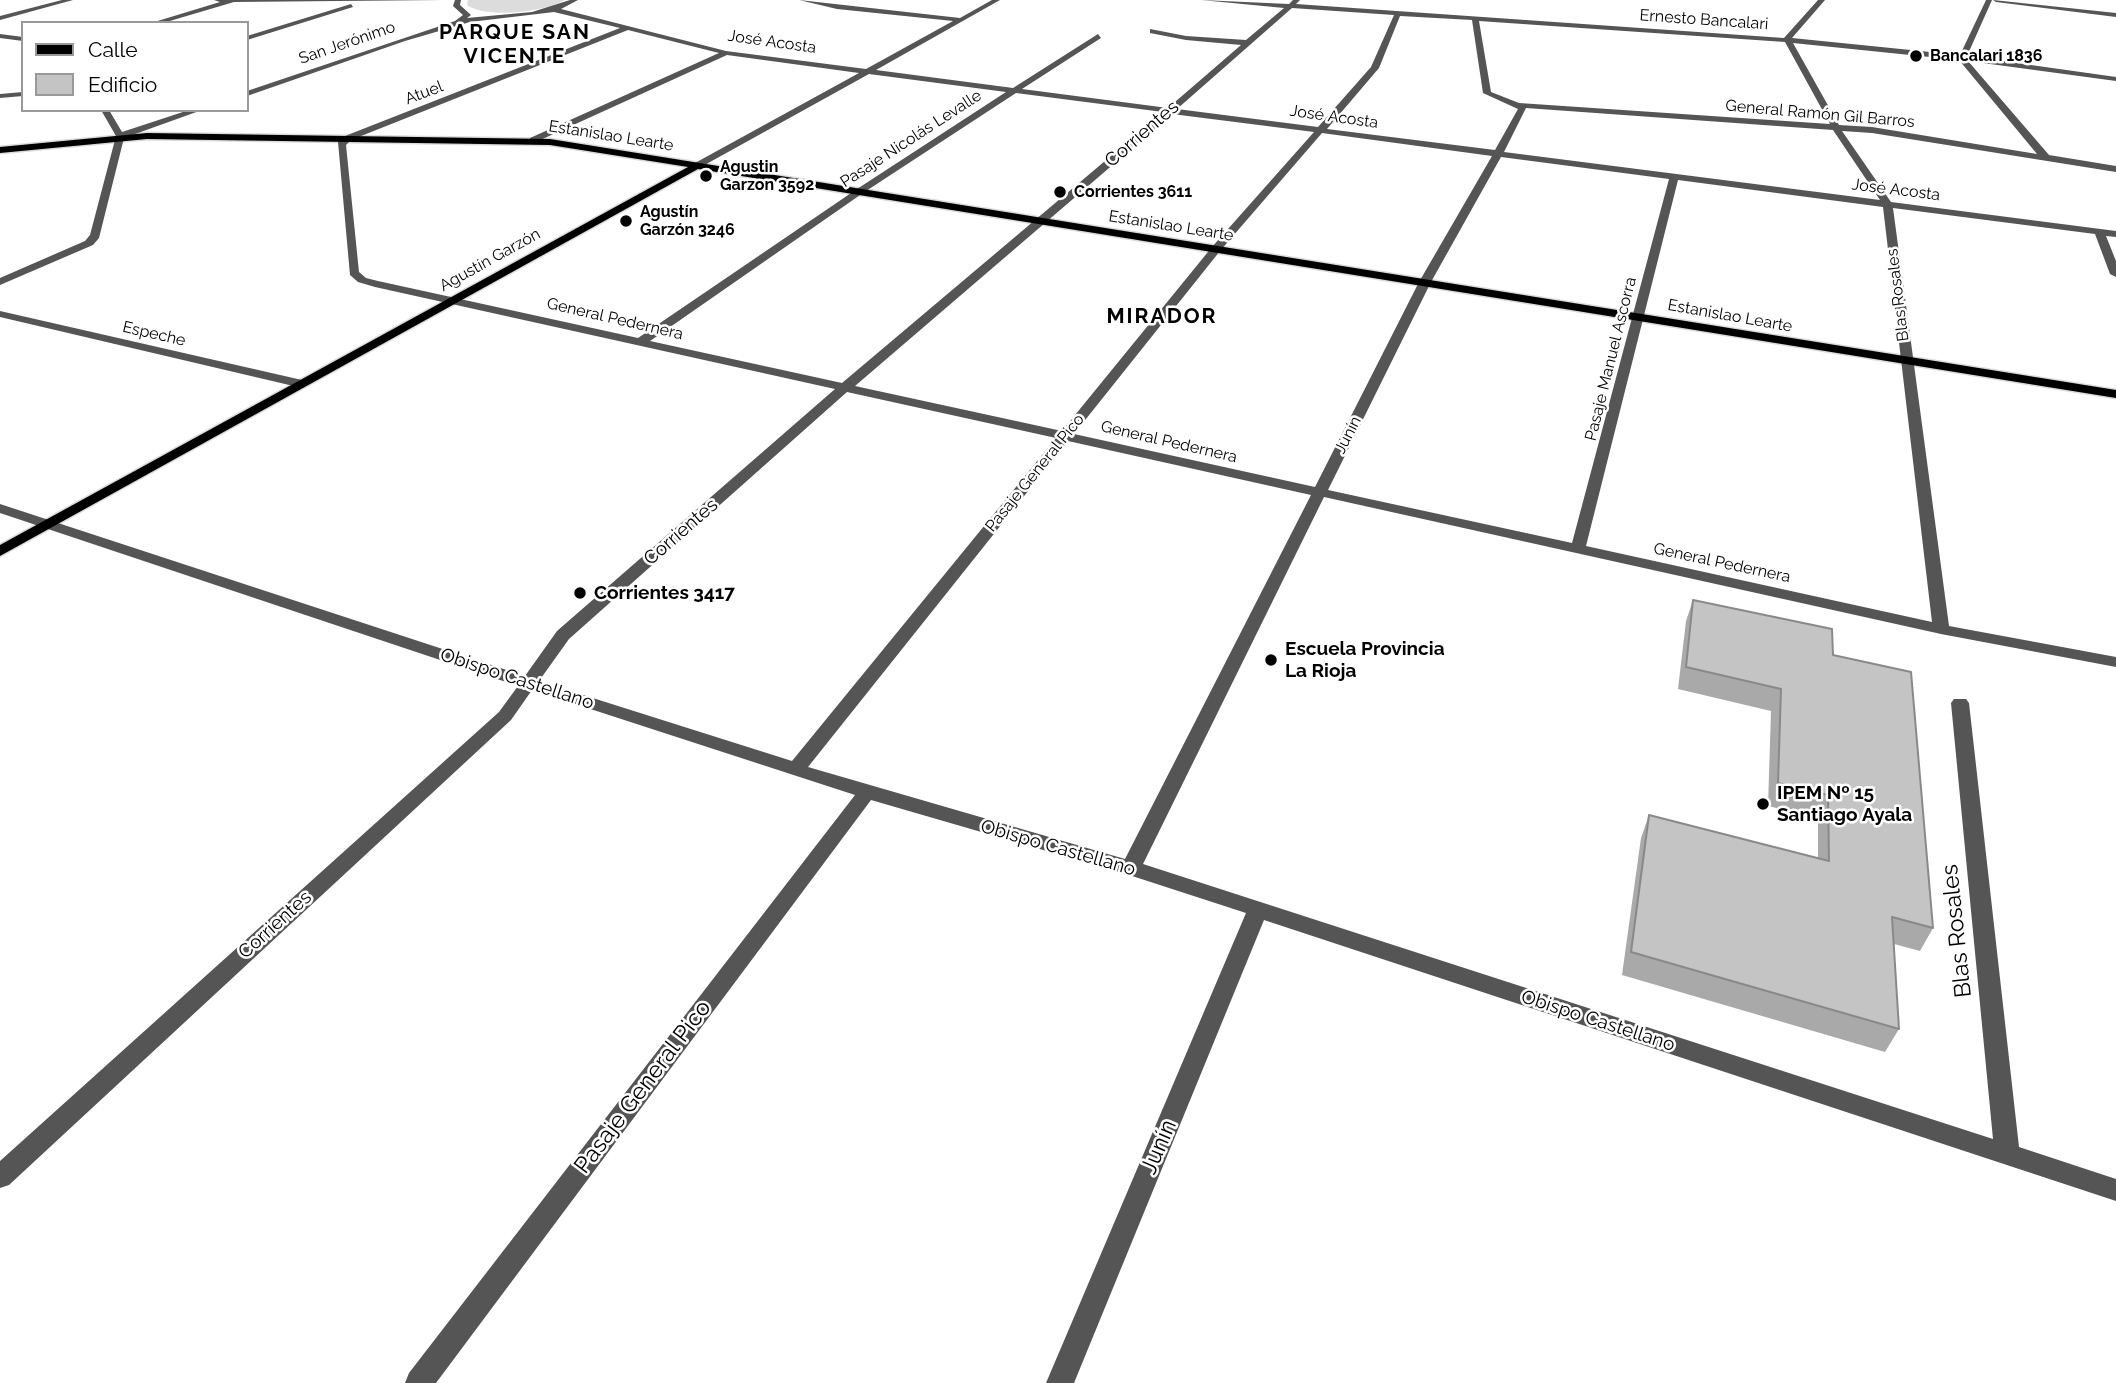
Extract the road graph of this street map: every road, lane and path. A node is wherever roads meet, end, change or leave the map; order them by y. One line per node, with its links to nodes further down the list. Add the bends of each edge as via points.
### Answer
1 (70, 0): 20 (street)
2 (217, 0): 12 (street)
3 (440, 0): 13 (street)
4 (458, 0): 16 (street, via 456,6)
5 (575, 0): 15 (street)
6 (802, 0): 22 (street)
7 (997, 0): 22 (street, Agustín Garzón)
8 (1204, 0): 14 (street, Ernesto Bancalari)
9 (1822, 0): 31 (street)
10 (1989, 0): 34 (street)
11 (1996, 0): 18 (street)
12 (231, 1): 13 (street); 23 (street)
13 (367, 1): 29 (street)
14 (1295, 3): 17 (street, Ernesto Bancalari); 32 (street, Corrientes)
15 (552, 9): 19 (street); 25 (street, José Acosta)
16 (461, 10): 19 (street); 24 (street, via 467,15)
17 (1398, 13): 21 (street, Ernesto Bancalari); 46 (street, Pasaje General Pico, via 1375,68)
18 (2116, 15)
19 (513, 16): 24 (street, San Jerónimo)
20 (0, 18)
21 (1475, 19): 31 (street, Ernesto Bancalari); 41 (street, via 1487,93)
22 (961, 20): 35 (street, Agustín Garzón)
23 (160, 21)
24 (457, 23): 39 (street, San Jerónimo)
25 (628, 28): 33 (street, José Acosta); 48 (street, Atuel)
26 (1153, 31): 32 (street)
27 (0, 36): 30 (street)
28 (1098, 36): 37 (street, Pasaje Nicolás Levalle)
29 (248, 38)
30 (21, 39)
31 (1788, 40): 34 (street, Ernesto Bancalari); 45 (street, Blas Rosales)
32 (1250, 43): 42 (street, Corrientes)
33 (726, 53): 35 (street, José Acosta); 49 (street)
34 (1962, 58): 36 (street, Ernesto Bancalari); 52 (street)
35 (869, 71): 37 (street, José Acosta); 53 (street, Agustín Garzón)
36 (2116, 79)
37 (1016, 90): 42 (street, José Acosta); 56 (street, Pasaje Nicolás Levalle)
38 (21, 94): 40 (street)
39 (248, 94)
40 (0, 96)
41 (1518, 105): 45 (street, General Ramón Gil Barros); 51 (street, Junín, via 1521,113)
42 (1168, 111): 46 (street, José Acosta); 58 (street, Corrientes)
43 (106, 112): 47 (street)
44 (192, 112): 47 (street)
45 (1835, 126): 52 (street, General Ramón Gil Barros); 57 (street, Blas Rosales)
46 (1320, 131): 51 (street, José Acosta); 61 (street, Pasaje General Pico)
47 (120, 136): 48 (main road, Estanislao Learte); 50 (main road); 63 (street, via 95,236 89,243)
48 (348, 138): 49 (main road, Estanislao Learte); 65 (street, General Pedernera, via 339,149 354,273 375,284)
49 (533, 140): 53 (main road, Estanislao Learte)
50 (0, 150)
51 (1497, 154): 55 (street, José Acosta); 64 (street, Junín)
52 (2045, 157): 54 (street, General Ramón Gil Barros)
53 (698, 165): 56 (main road, Estanislao Learte); 65 (main road, Agustín Garzón)
54 (2116, 169)
55 (1674, 177): 57 (street, José Acosta); 67 (street, Pasaje Manuel Ascorra)
56 (860, 191): 58 (main road, Estanislao Learte); 68 (street, Pasaje Nicolás Levalle)
57 (1888, 205): 59 (street, José Acosta); 69 (street, Blas Rosales)
58 (1042, 221): 61 (main road, Estanislao Learte); 71 (street, Corrientes)
59 (2099, 232): 60 (street, José Acosta); 62 (street)
60 (2116, 234)
61 (1216, 249): 64 (main road, Estanislao Learte); 73 (street, Pasaje General Pico)
62 (2116, 274)
63 (0, 282)
64 (1425, 282): 67 (main road, Estanislao Learte); 74 (street, Junín)
65 (454, 300): 68 (street, General Pedernera); 70 (main road, Agustín Garzón)
66 (0, 314): 70 (street, Espeche)
67 (1639, 317): 69 (main road, Estanislao Learte); 77 (street, Pasaje Manuel Ascorra)
68 (639, 343): 71 (street, General Pedernera)
69 (1906, 362): 72 (main road, Estanislao Learte); 79 (street, Blas Rosales)
70 (302, 384): 76 (main road, Agustín Garzón)
71 (843, 389): 73 (street, General Pedernera); 81 (street, Corrientes, via 563,635)
72 (2116, 394)
73 (1065, 437): 74 (street, General Pedernera); 83 (street, Pasaje General Pico)
74 (1319, 493): 77 (street, General Pedernera); 85 (street, Junín)
75 (0, 508): 76 (street, Obispo Castellano)
76 (49, 523): 78 (main road, Agustín Garzón); 81 (street, Obispo Castellano)
77 (1578, 549): 79 (street, General Pedernera)
78 (0, 551)
79 (1941, 629): 80 (street, General Pedernera)
80 (2116, 662)
81 (528, 683): 83 (street, Obispo Castellano); 88 (street, Corrientes, via 505,716)
82 (1960, 703): 87 (street, Blas Rosales)
83 (797, 768): 84 (street, Obispo Castellano)
84 (867, 792): 85 (street, Obispo Castellano); 90 (street, Pasaje General Pico)
85 (1131, 869): 86 (street, Obispo Castellano)
86 (1257, 911): 87 (street, Obispo Castellano); 91 (street, Junín)
87 (2007, 1154): 89 (street, Obispo Castellano)
88 (0, 1177)
89 (2116, 1190)
90 (419, 1383)
91 (1060, 1383)

